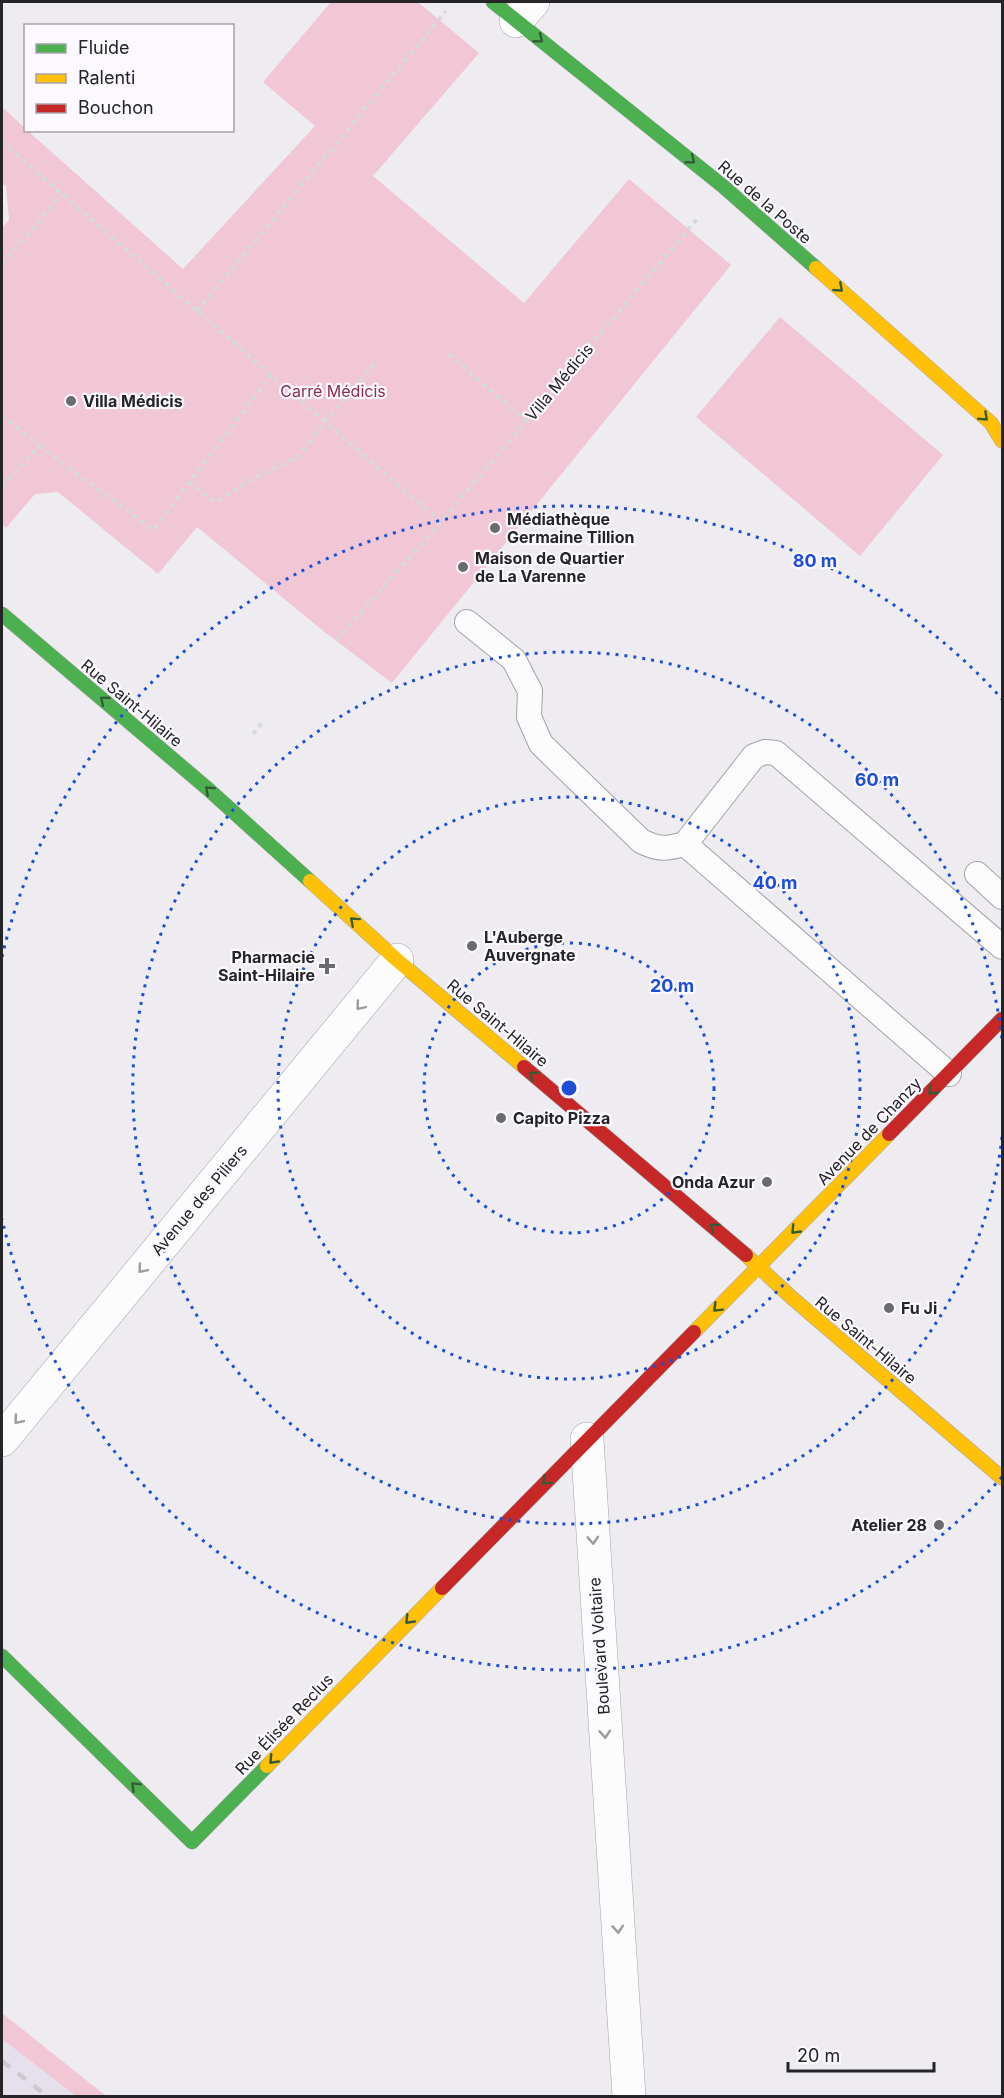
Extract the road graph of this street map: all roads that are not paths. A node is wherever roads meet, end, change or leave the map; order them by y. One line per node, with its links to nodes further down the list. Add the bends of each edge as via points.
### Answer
1 (514, 8): 2 (street, Rue de la Poste, one-way to 2, via 991,423)
2 (1002, 441)
3 (2, 614): 9 (street, Rue Saint-Hilaire, one-way to 3, via 208,789)
4 (467, 622): 5 (lane, via 514,660 530,691 529,717 540,744 641,841 655,848)
5 (685, 844): 8 (lane, via 754,756 776,753); 11 (lane)
6 (977, 874): 7 (lane)
7 (1002, 897)
8 (1002, 947)
9 (397, 960): 12 (street, Rue Saint-Hilaire, one-way to 9); 13 (street, Avenue des Piliers, one-way to 13)
10 (1002, 1019): 11 (street, Avenue de Chanzy)
11 (949, 1074): 12 (street, Avenue de Chanzy, one-way to 12)
12 (758, 1266): 14 (street, one-way to 14); 15 (street, Rue Saint-Hilaire)
13 (2, 1440)
14 (586, 1440): 16 (street, Rue Élisée Reclus, one-way to 16, via 192,1842); 17 (street, Boulevard Voltaire, one-way to 17)
15 (1002, 1478)
16 (2, 1656)
17 (629, 2097)

